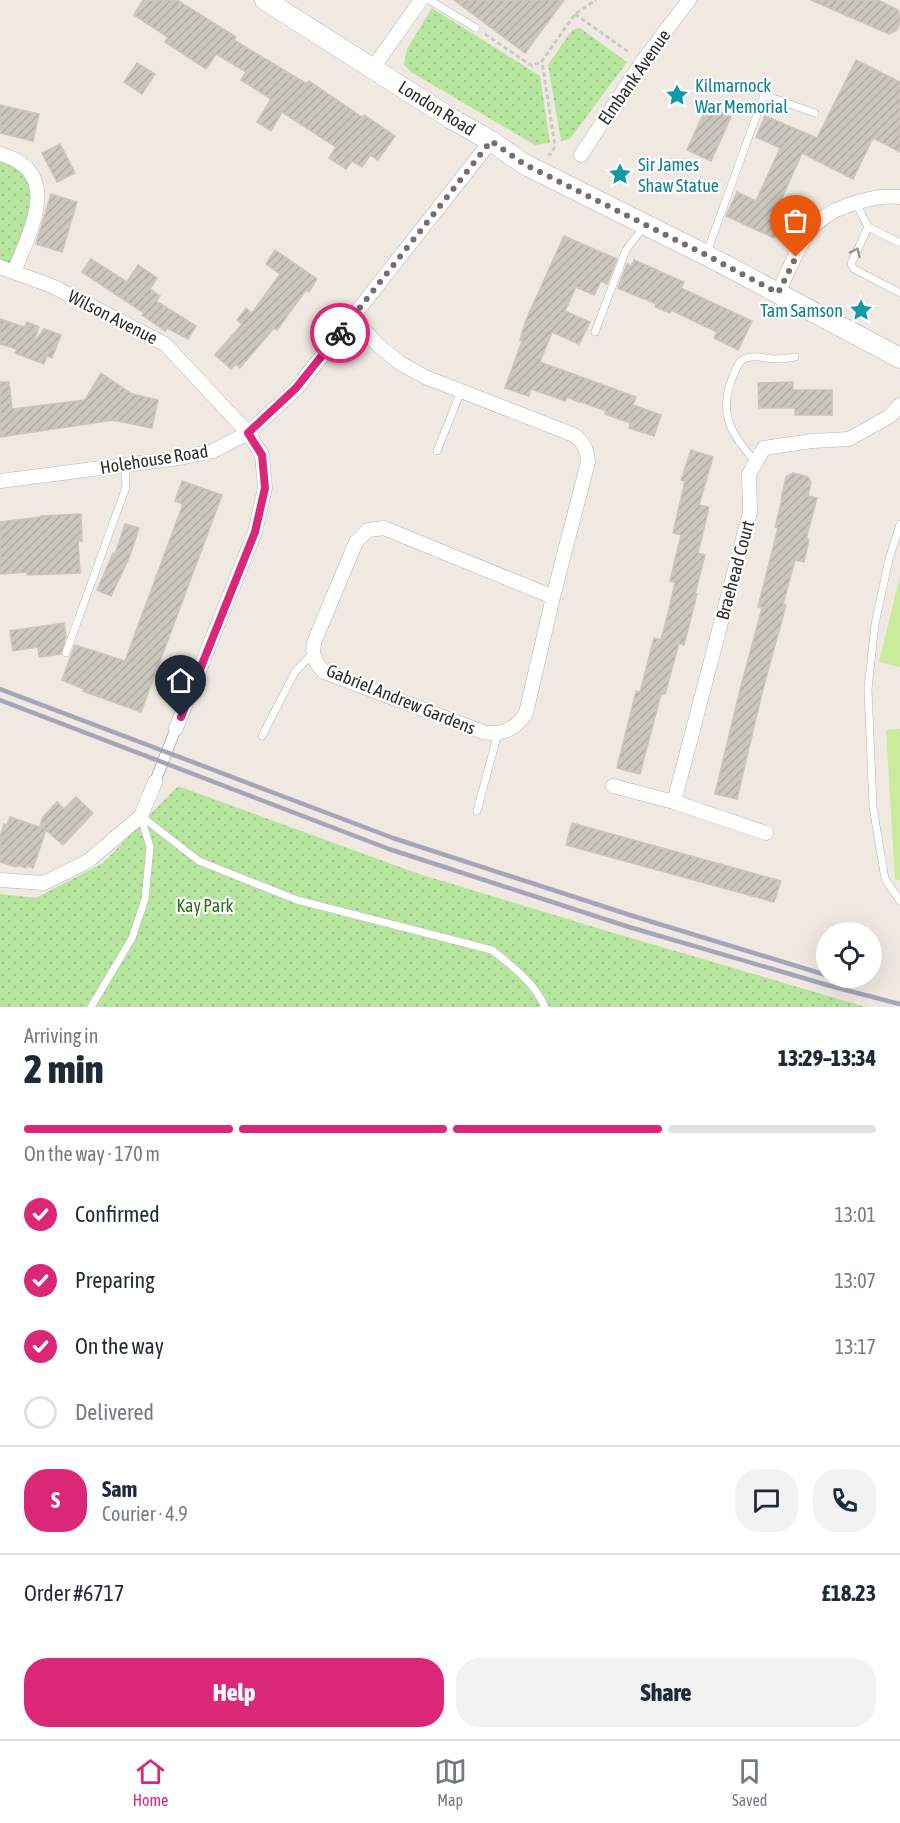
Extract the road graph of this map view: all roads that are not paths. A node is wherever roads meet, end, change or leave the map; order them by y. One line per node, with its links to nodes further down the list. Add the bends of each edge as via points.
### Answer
1 (265, 0): 6 (main road, London Road)
2 (421, 0): 6 (street)
3 (429, 0): 5 (lane)
4 (689, 0): 10 (street, Elmbank Avenue, via 642,62)
5 (476, 28)
6 (373, 68): 8 (main road, London Road)
7 (815, 113): 16 (lane, via 764,95)
8 (491, 141): 13 (main road, London Road, via 524,164); 21 (street, Holehouse Road)
9 (0, 154): 18 (street, via 30,170 37,187 37,210)
10 (581, 155)
11 (900, 197): 12 (street, via 888,195)
12 (856, 203): 14 (lane); 19 (street, via 831,212 815,224)
13 (645, 224): 16 (main road, London Road); 22 (lane, via 626,250)
14 (868, 227): 15 (lane); 20 (lane, one-way to 14, via 851,264)
15 (900, 243)
16 (706, 255): 19 (main road, London Road)
17 (0, 267): 18 (street, Wilson Avenue)
18 (14, 272): 27 (street, Wilson Avenue, via 52,286 165,344)
19 (778, 293): 24 (main road, London Road)
20 (900, 293)
21 (352, 317): 25 (street, Gabriel Andrew Gardens, via 400,363); 27 (street, Holehouse Road, via 296,388)
22 (595, 332)
23 (795, 357): 29 (lane, via 745,358 729,384 729,425)
24 (900, 358)
25 (461, 391): 28 (lane); 33 (street, Gabriel Andrew Gardens, via 574,435 587,451 588,462)
26 (900, 405): 29 (street, via 890,416 849,439 764,448)
27 (248, 433): 30 (street, Holehouse Road, via 213,450); 36 (street, Wilson Avenue, via 262,455 265,488 255,532)
28 (437, 451)
29 (756, 462): 41 (street, Braehead Court, via 749,474 750,512)
30 (125, 465): 31 (street, Holehouse Road); 34 (lane, via 126,487)
31 (0, 481)
32 (900, 524): 46 (lane, via 875,624 868,689 873,807 885,879)
33 (553, 597): 35 (street, Gabriel Andrew Gardens, via 376,528 356,542); 37 (street, Gabriel Andrew Gardens, via 526,713 512,728)
34 (66, 653)
35 (313, 653): 37 (street, Gabriel Andrew Gardens, via 324,672 483,732); 38 (lane, via 295,672)
36 (176, 728): 39 (street)
37 (498, 733): 42 (lane)
38 (262, 736)
39 (155, 783): 43 (street)
40 (613, 786): 41 (street)
41 (674, 802): 44 (street)
42 (477, 811)
43 (141, 816): 45 (street, via 88,861 44,883); 47 (lane, via 150,847 145,899 132,938); 48 (lane, via 199,861 297,900 492,950 538,992)
44 (766, 833)
45 (0, 880)
46 (900, 901)
47 (91, 1007)
48 (545, 1007)

